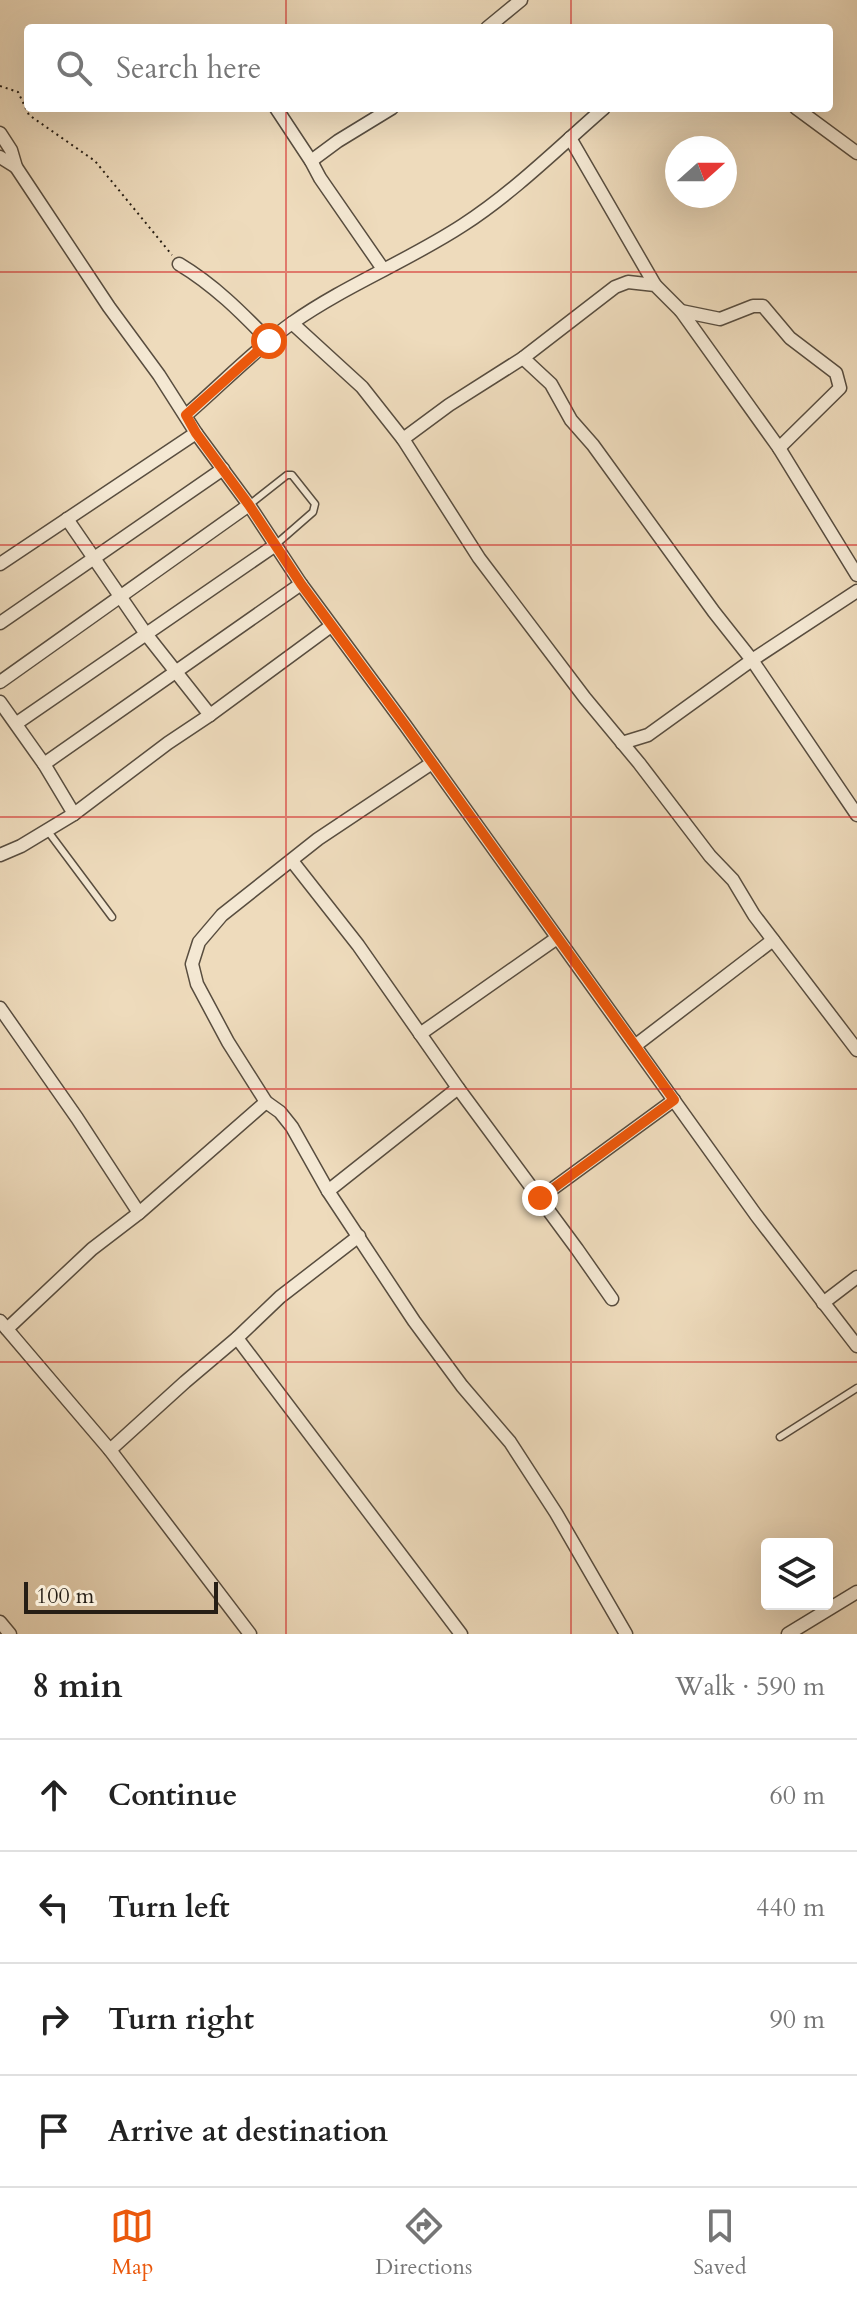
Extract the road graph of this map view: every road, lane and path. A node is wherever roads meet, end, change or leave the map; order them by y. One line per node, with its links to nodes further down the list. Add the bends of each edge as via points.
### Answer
1 (521, 0): 2 (street)
2 (492, 24)
3 (0, 86): 4 (path, via 18,92)
4 (24, 105)
5 (28, 112): 16 (path, via 95,161)
6 (279, 112): 14 (street)
7 (385, 112): 14 (street)
8 (599, 112): 11 (street)
9 (801, 112): 12 (street)
10 (0, 133): 15 (street)
11 (570, 138): 17 (street, via 464,225); 18 (street)
12 (857, 153)
13 (0, 157): 15 (street)
14 (311, 161): 17 (street)
15 (16, 167): 23 (street)
16 (179, 264): 21 (street, via 228,299)
17 (383, 269): 20 (street)
18 (655, 285): 19 (street); 22 (street, via 628,282 615,287)
19 (681, 311): 26 (street); 26 (street, via 720,319 763,306 790,338 836,373 840,388)
20 (292, 323): 21 (street); 25 (street, via 362,387)
21 (269, 341): 23 (street)
22 (523, 358): 25 (street); 40 (street, via 551,384 571,420)
23 (186, 415): 24 (street)
24 (196, 433): 27 (street); 29 (street)
25 (403, 439): 47 (street, via 479,558)
26 (779, 448): 33 (street)
27 (223, 469): 28 (street); 31 (street)
28 (249, 505): 30 (street); 30 (lane, via 287,475 296,477 315,504 313,512); 36 (street)
29 (67, 519): 31 (street); 32 (street)
30 (274, 546): 34 (street); 39 (street)
31 (94, 558): 36 (street); 37 (street)
32 (0, 564)
33 (857, 575)
34 (301, 584): 38 (street); 41 (street)
35 (857, 591): 40 (street)
36 (119, 595): 39 (street); 42 (street)
37 (0, 623)
38 (331, 626): 44 (street); 48 (street)
39 (146, 634): 41 (street); 45 (street)
40 (752, 660): 46 (street); 52 (street)
41 (175, 671): 44 (street); 50 (street)
42 (0, 682)
43 (0, 702): 45 (street)
44 (210, 715): 51 (street)
45 (17, 723): 50 (street)
46 (648, 735): 47 (street); 49 (street)
47 (622, 743): 49 (street)
48 (432, 763): 55 (street); 57 (street)
49 (639, 763): 58 (street, via 733,880)
50 (44, 764): 51 (street)
51 (74, 814): 53 (street)
52 (857, 815)
53 (47, 830): 54 (street); 56 (lane)
54 (0, 855)
55 (292, 861): 62 (street); 67 (street, via 222,915 199,942 192,964 228,1042)
56 (112, 917)
57 (557, 938): 62 (street); 63 (street)
58 (773, 940): 63 (street); 64 (street)
59 (0, 1008): 60 (street)
60 (12, 1027): 61 (street); 70 (street)
61 (0, 1034)
62 (420, 1034): 65 (street)
63 (636, 1045): 66 (street)
64 (857, 1050)
65 (458, 1088): 68 (street); 69 (street)
66 (674, 1100): 69 (street); 74 (street)
67 (266, 1102): 68 (street, via 292,1127); 70 (street)
68 (328, 1191): 71 (street)
69 (540, 1198): 73 (street)
70 (139, 1213): 75 (street)
71 (359, 1236): 76 (street); 86 (street, via 414,1321 510,1442)
72 (857, 1277): 74 (street)
73 (612, 1299)
74 (823, 1303): 77 (street)
75 (3, 1325): 80 (street)
76 (237, 1338): 80 (street); 85 (street)
77 (857, 1346)
78 (857, 1388): 79 (lane)
79 (780, 1437)
80 (110, 1450): 84 (street)
81 (857, 1592): 87 (street)
82 (0, 1622): 83 (street)
83 (10, 1634)
84 (250, 1634)
85 (461, 1634)
86 (626, 1634)
87 (788, 1634)

